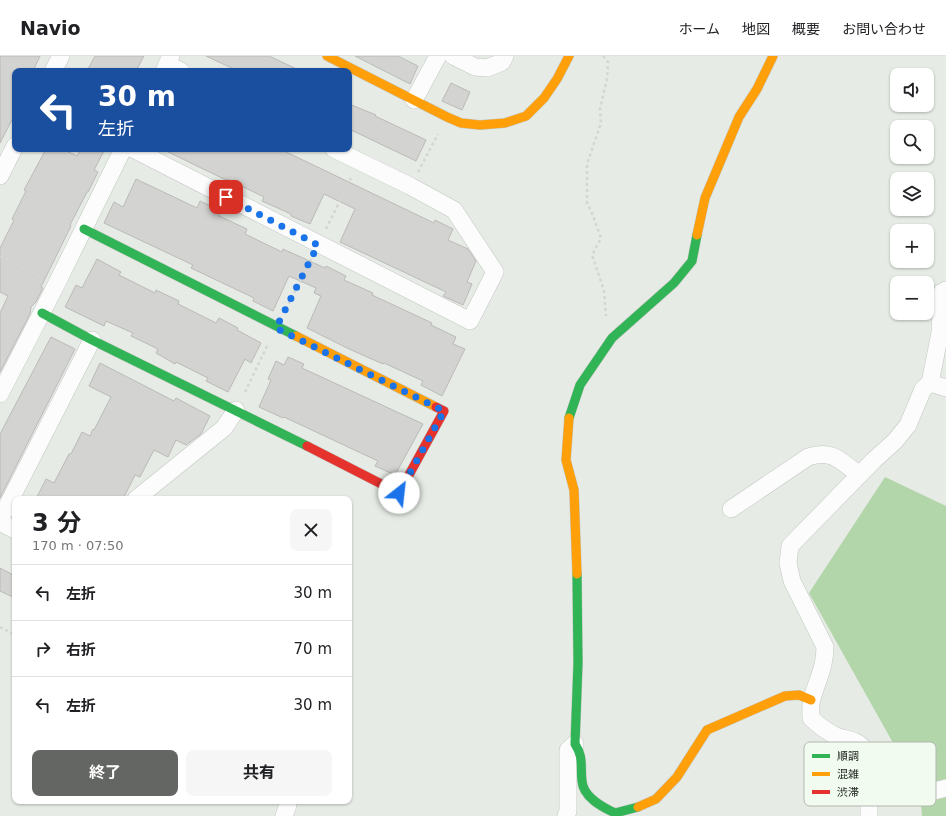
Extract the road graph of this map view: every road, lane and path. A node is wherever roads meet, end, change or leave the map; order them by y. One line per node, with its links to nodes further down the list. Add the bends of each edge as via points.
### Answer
1 (61, 56): 9 (street)
2 (328, 56): 10 (street)
3 (438, 56): 12 (street)
4 (453, 56): 5 (street, via 475,67 487,68 502,62)
5 (505, 56)
6 (569, 56): 12 (street, via 544,98 526,116 505,123 480,126 462,123)
7 (603, 56): 28 (path, via 608,62 607,79 600,109 601,123 587,164 587,203 601,238 592,255 604,290 607,328)
8 (773, 56): 28 (street, via 740,117 705,198 692,261 674,283)
9 (55, 68)
10 (351, 68)
11 (352, 68): 12 (street)
12 (414, 100)
13 (440, 130): 20 (path)
14 (12, 152): 19 (street)
15 (122, 152): 21 (street)
16 (139, 152): 22 (street)
17 (340, 152): 18 (street)
18 (359, 162): 20 (street); 22 (path)
19 (0, 176)
20 (410, 186): 22 (street, via 454,210 494,272 470,321)
21 (84, 229): 24 (street); 27 (street)
22 (318, 245): 27 (path)
23 (0, 256): 24 (path)
24 (56, 285): 26 (street)
25 (946, 290): 30 (street, via 942,292 940,333)
26 (42, 313): 29 (street); 32 (street)
27 (276, 328): 33 (path); 33 (street, via 444,411 399,493)
28 (612, 338): 45 (street, via 580,385 568,420 566,460 574,490 576,527 578,663)
29 (92, 340): 33 (street); 35 (street)
30 (930, 383): 31 (street); 34 (street, via 923,389 908,426)
31 (946, 388)
32 (0, 394)
33 (236, 410): 36 (street, via 224,428)
34 (859, 475): 38 (street, via 828,454 816,454); 43 (street, via 790,546 788,563 792,581 826,647 823,671)
35 (13, 496)
36 (140, 496)
37 (12, 497): 39 (street)
38 (731, 509)
39 (0, 521): 40 (street)
40 (12, 528)
41 (0, 628): 42 (path)
42 (12, 634)
43 (811, 700): 44 (street, via 811,718 821,728); 45 (street, via 798,695 785,696 707,730 677,777 656,799 615,813 602,807 587,793 582,783 580,753)
44 (857, 742)
45 (575, 744): 48 (street, via 568,750)
46 (946, 788): 47 (street)
47 (936, 791)
48 (566, 816)

